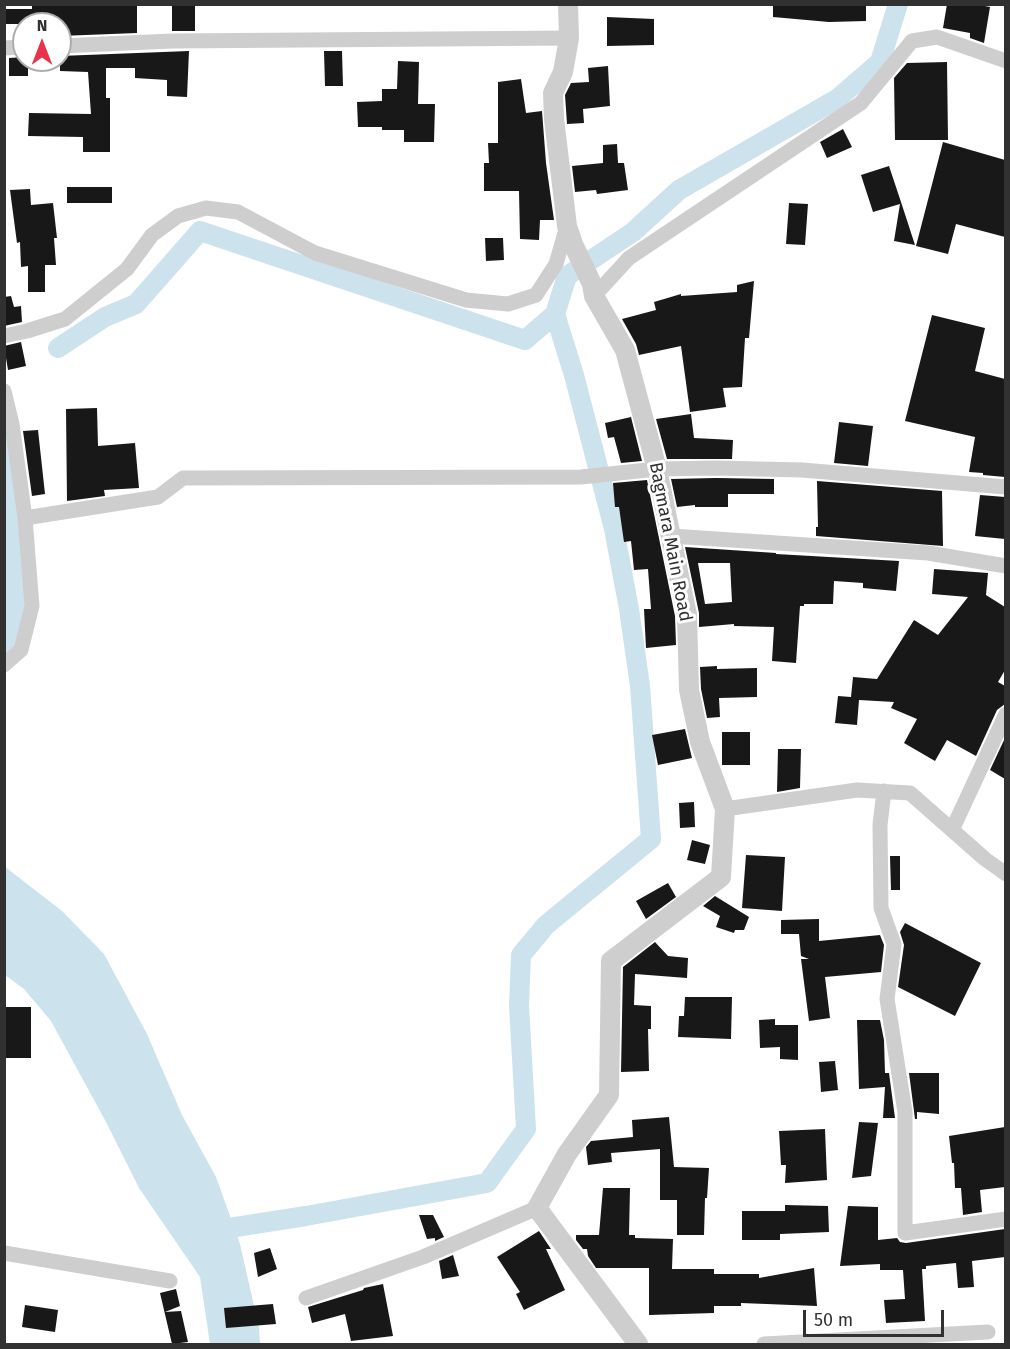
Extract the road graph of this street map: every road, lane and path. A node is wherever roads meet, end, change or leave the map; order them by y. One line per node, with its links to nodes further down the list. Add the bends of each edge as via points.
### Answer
1 (568, 4): 2 (street, Bagmara Main Road)
2 (569, 38): 3 (street, via 172,40); 5 (street, Bagmara Main Road, via 563,72 553,93)
3 (72, 45)
4 (1005, 61): 6 (street, via 937,37 912,40 861,103 628,258)
5 (570, 235): 6 (street, Bagmara Main Road); 7 (street, via 536,295 508,304 466,300 326,257 238,212 206,208 178,216 152,235 127,269 65,319)
6 (593, 290): 9 (street, Bagmara Main Road, via 625,350)
7 (4, 336)
8 (4, 391): 11 (street)
9 (657, 469): 10 (street, via 802,470); 11 (street, via 581,477 183,478 158,497); 12 (street, Bagmara Main Road)
10 (1005, 487)
11 (25, 518): 14 (street, via 32,606 21,650)
12 (671, 536): 13 (street, via 928,554); 17 (street, Bagmara Main Road, via 687,615 689,690 700,742)
13 (1005, 566)
14 (4, 665)
15 (1005, 714): 18 (street)
16 (884, 791): 17 (street, via 856,790); 18 (street, via 910,793); 21 (street, via 880,825 881,908 894,944 887,999 905,1112 905,1233)
17 (725, 810): 20 (street, Bagmara Main Road, via 721,877 611,961 609,1095 567,1154)
18 (952, 830): 19 (street)
19 (1005, 874)
20 (537, 1208): 24 (street, via 423,1257); 26 (street)
21 (1005, 1219)
22 (4, 1253): 23 (street)
23 (170, 1281)
24 (306, 1298)
25 (988, 1332): 27 (street)
26 (638, 1344)
27 (764, 1344)

